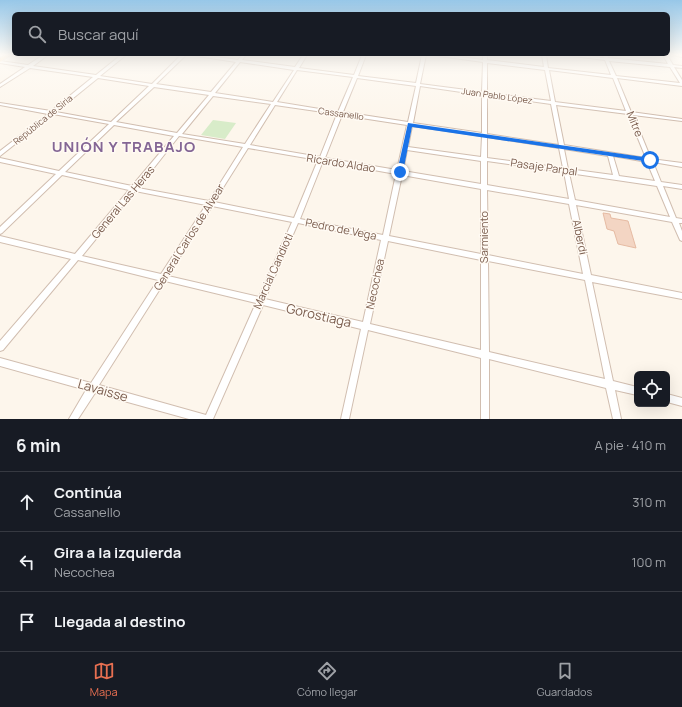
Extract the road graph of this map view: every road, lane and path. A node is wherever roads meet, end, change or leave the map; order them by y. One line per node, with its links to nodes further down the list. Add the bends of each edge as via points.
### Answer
1 (17, 75): 17 (street)
2 (80, 75): 13 (street, Cassanello)
3 (100, 75): 13 (street, República de Siria)
4 (164, 75): 18 (street)
5 (228, 75): 21 (street, General Las Heras)
6 (293, 75): 24 (street, General Carlos de Alvear)
7 (337, 75): 14 (street, Juan Pablo López)
8 (420, 75): 19 (street, Necochea)
9 (485, 75): 20 (street, Sarmiento)
10 (548, 75): 22 (street, Alberdi)
11 (594, 75): 15 (street)
12 (676, 75): 16 (street)
13 (97, 77): 18 (street, Cassanello); 25 (street, República de Siria)
14 (355, 77): 19 (street, Juan Pablo López); 26 (street, Marcial Candioti)
15 (615, 77): 16 (street); 27 (street, Mitre)
16 (682, 84)
17 (0, 86)
18 (152, 86): 21 (street, Cassanello); 29 (street)
19 (418, 86): 20 (street, Juan Pablo López); 30 (street, Necochea)
20 (484, 94): 22 (street, Juan Pablo López); 32 (street, Sarmiento)
21 (212, 95): 24 (street, Cassanello); 31 (street, General Las Heras)
22 (553, 103): 27 (street, Juan Pablo López); 34 (street, Alberdi)
23 (0, 104): 25 (street, Ricardo Aldao)
24 (274, 104): 26 (street, Cassanello); 33 (street, General Carlos de Alvear)
25 (53, 112): 29 (street, Ricardo Aldao); 36 (street, República de Siria)
26 (340, 114): 30 (street, Cassanello); 40 (street, Marcial Candioti)
27 (631, 114): 28 (street, Juan Pablo López); 41 (street, Mitre)
28 (682, 120)
29 (113, 123): 31 (street, Ricardo Aldao); 45 (street)
30 (410, 125): 32 (street, Cassanello); 35 (street, Necochea)
31 (179, 135): 33 (street, Ricardo Aldao); 50 (street, General Las Heras)
32 (484, 136): 34 (street, Cassanello); 38 (street, Sarmiento)
33 (247, 147): 40 (street, Ricardo Aldao); 52 (street, General Carlos de Alvear)
34 (562, 147): 37 (street, Cassanello); 43 (street, Alberdi)
35 (406, 148): 38 (street, Pasaje Parpal); 44 (street, Necochea)
36 (0, 154)
37 (610, 154): 41 (street, Cassanello); 46 (street)
38 (484, 158): 43 (street, Pasaje Parpal); 48 (street, Sarmiento)
39 (0, 160): 45 (street, Pedro de Vega)
40 (321, 160): 44 (street, Ricardo Aldao); 53 (street, Marcial Candioti)
41 (650, 160): 42 (street, Cassanello); 47 (street, Mitre)
42 (682, 165)
43 (567, 171): 46 (street, Pasaje Parpal); 51 (street, Alberdi)
44 (400, 172): 48 (street, Ricardo Aldao); 57 (street, Necochea)
45 (61, 173): 50 (street, Pedro de Vega); 56 (street)
46 (617, 178): 47 (street, Pasaje Parpal)
47 (660, 184): 49 (street, Pasaje Parpal); 54 (street, Mitre)
48 (484, 187): 51 (street, Ricardo Aldao); 61 (street, Sarmiento)
49 (682, 187)
50 (134, 189): 52 (street, Pedro de Vega); 60 (street, General Las Heras)
51 (572, 202): 54 (street, Ricardo Aldao); 63 (street, Alberdi)
52 (211, 204): 53 (street, Pedro de Vega); 62 (street, General Carlos de Alvear)
53 (296, 220): 57 (street, Pedro de Vega); 65 (street, Marcial Candioti)
54 (675, 220): 55 (street, Ricardo Aldao); 58 (street, Mitre)
55 (682, 221)
56 (0, 231)
57 (385, 238): 61 (street, Pedro de Vega); 66 (street, Necochea)
58 (682, 238)
59 (0, 239): 60 (street, Gorostiaga)
60 (76, 258): 62 (street, Gorostiaga); 67 (street, General Las Heras)
61 (484, 258): 63 (street, Pedro de Vega); 68 (street, Sarmiento)
62 (164, 278): 65 (street, Gorostiaga); 71 (street, General Carlos de Alvear)
63 (589, 278): 64 (street, Pedro de Vega); 70 (street, Alberdi)
64 (682, 296)
65 (259, 301): 66 (street, Gorostiaga); 77 (street, Marcial Candioti)
66 (366, 326): 68 (street, Gorostiaga); 78 (street, Necochea)
67 (0, 347)
68 (485, 355): 70 (street, Gorostiaga); 79 (street, Sarmiento)
69 (0, 362): 71 (street, Lavaisse)
70 (610, 385): 72 (street, Gorostiaga); 80 (street, Alberdi)
71 (93, 388): 75 (street, General Carlos de Alvear); 76 (street, Lavaisse)
72 (634, 390)
73 (670, 399): 74 (street)
74 (682, 402)
75 (73, 419)
76 (205, 419)
77 (209, 419)
78 (345, 419)
79 (485, 419)
80 (617, 419)

